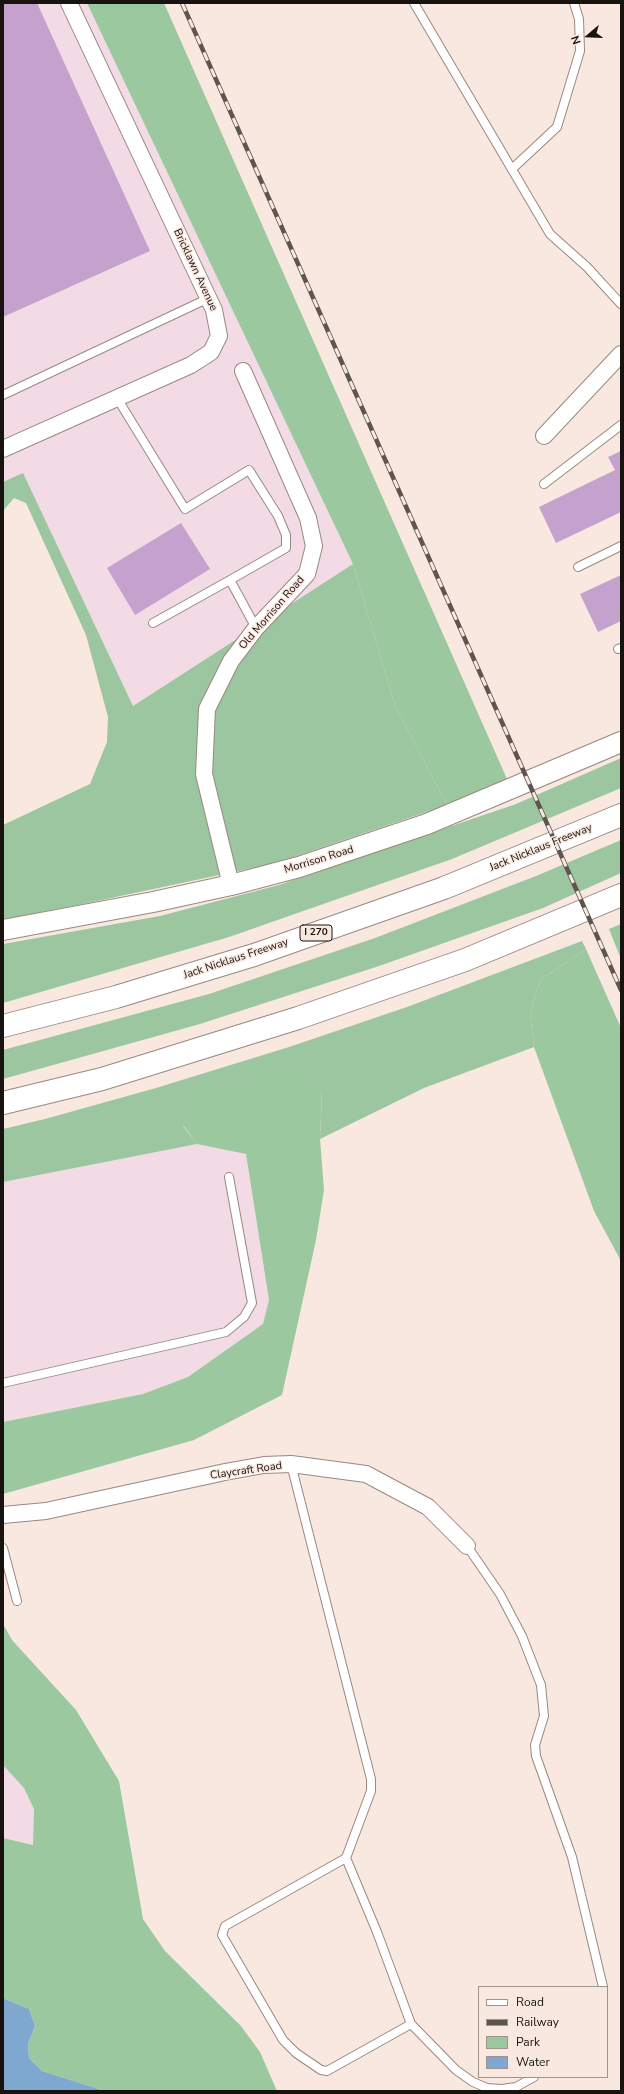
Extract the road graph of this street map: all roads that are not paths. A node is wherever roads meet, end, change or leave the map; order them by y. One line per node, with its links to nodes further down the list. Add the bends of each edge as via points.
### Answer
1 (69, 3): 5 (street, Bricklawn Avenue)
2 (414, 3): 4 (lane)
3 (574, 3): 4 (lane, via 579,19 580,51 557,127)
4 (512, 169): 6 (lane, via 550,234 588,266)
5 (209, 298): 9 (lane); 10 (street, Bricklawn Avenue, via 219,336 211,352 191,365)
6 (621, 304)
7 (621, 354): 12 (street)
8 (243, 371): 19 (street, Old Morrison Road, via 308,518 314,546 307,574)
9 (3, 395)
10 (117, 398): 13 (street, Bricklawn Avenue); 17 (lane, via 185,509 250,470 283,525 286,548)
11 (621, 425): 14 (lane)
12 (544, 436)
13 (3, 449)
14 (544, 484)
15 (621, 546): 16 (lane)
16 (578, 567)
17 (230, 580): 18 (lane); 19 (lane)
18 (153, 623)
19 (256, 628): 22 (street, Old Morrison Road, via 231,661 207,709 204,774)
20 (621, 742): 22 (street, Morrison Road, via 427,824 299,867)
21 (621, 815): 25 (highway, Jack Nicklaus Freeway / I 270, via 444,888 254,955 116,997)
22 (231, 885): 24 (street, Morrison Road)
23 (621, 895): 26 (highway, via 465,960 298,1018 102,1079)
24 (3, 930)
25 (3, 1026)
26 (3, 1103)
27 (229, 1178): 28 (lane, via 252,1303 244,1317 226,1332)
28 (3, 1384)
29 (291, 1464): 30 (street, Claycraft Road, via 226,1472 46,1511); 31 (street, Claycraft Road, via 366,1474 428,1507); 34 (lane, via 371,1779 371,1791)
30 (3, 1515)
31 (467, 1546): 35 (lane, via 500,1594 522,1636 541,1685 544,1716 535,1745 536,1756 572,1857)
32 (3, 1548): 33 (lane)
33 (17, 1601)
34 (346, 1858): 36 (lane); 36 (lane, via 225,1926 222,1934 283,2040 296,2053 322,2070 327,2071)
35 (603, 1986)
36 (411, 2024): 37 (lane, via 456,2070 473,2082 487,2088 502,2089 516,2087)
37 (532, 2078)

